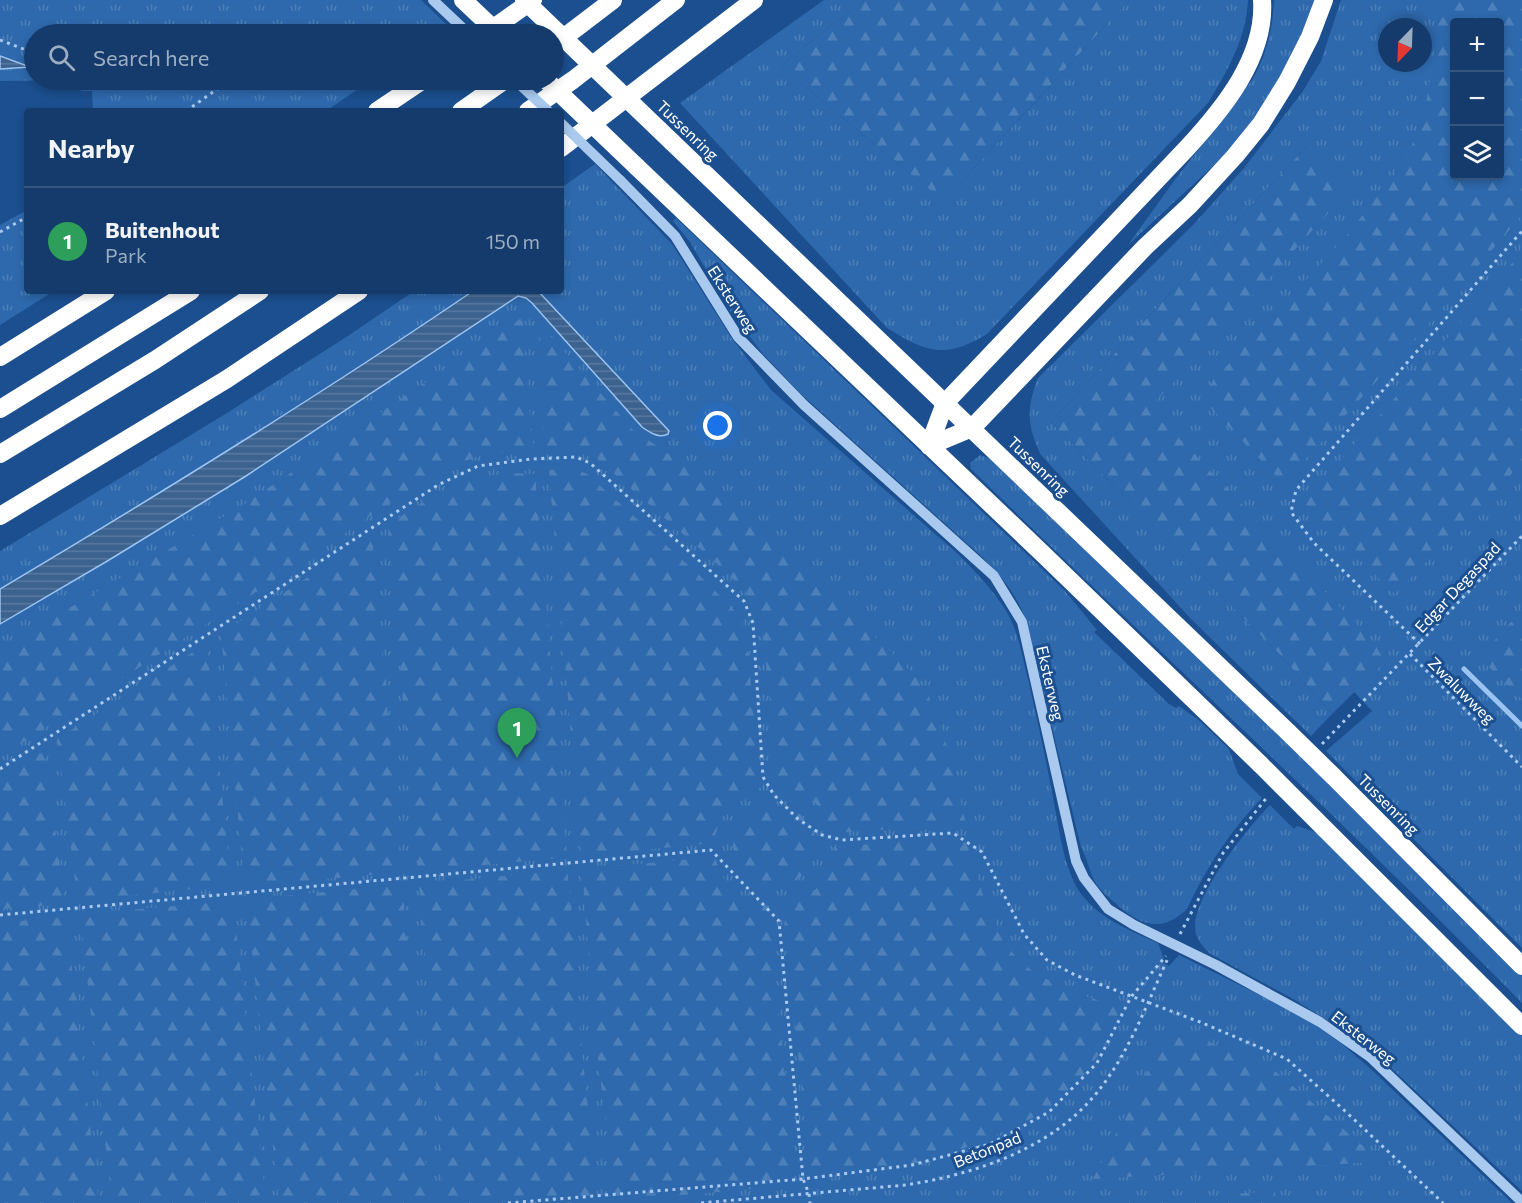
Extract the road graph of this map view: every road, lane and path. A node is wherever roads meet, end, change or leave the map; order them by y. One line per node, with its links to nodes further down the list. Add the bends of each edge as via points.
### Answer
1 (433, 0): 11 (street)
2 (463, 0): 12 (highway, bridge)
3 (524, 0): 14 (highway, Tussenring, bridge)
4 (533, 0): 13 (highway)
5 (613, 0): 15 (highway)
6 (676, 0): 19 (highway)
7 (760, 0): 10 (highway)
8 (1262, 0): 41 (highway, via 1254,48 1222,108)
9 (1324, 0): 43 (highway, via 1287,82 1235,156)
10 (748, 5): 32 (highway)
11 (458, 24)
12 (488, 24)
13 (499, 24)
14 (549, 24)
15 (564, 37)
16 (564, 38): 41 (highway, Tussenring, bridge)
17 (0, 40): 18 (path)
18 (24, 49)
19 (564, 86)
20 (216, 90): 26 (path)
21 (408, 90): 27 (highway)
22 (491, 90): 28 (highway)
23 (526, 90): 30 (street, bridge)
24 (556, 90): 44 (highway, bridge)
25 (558, 90): 29 (highway)
26 (190, 108)
27 (381, 108)
28 (465, 108)
29 (532, 108)
30 (545, 108)
31 (564, 126): 53 (street, Eksterweg, bridge, via 675,236 738,337 804,405 994,576 1022,622 1076,861 1084,878 1108,909)
32 (564, 146)
33 (24, 219): 35 (path)
34 (1522, 231): 48 (path, via 1296,490 1291,512 1314,543)
35 (0, 232)
36 (101, 294): 40 (highway)
37 (186, 294): 42 (highway)
38 (255, 294): 45 (highway)
39 (354, 294): 46 (highway, via 227,379)
40 (0, 357)
41 (945, 403): 43 (highway, Tussenring); 44 (highway)
42 (0, 409)
43 (972, 428): 44 (highway); 54 (highway, Tussenring, bridge, via 1333,776)
44 (929, 446): 57 (highway, bridge, via 1260,764)
45 (0, 454)
46 (0, 516)
47 (1522, 536): 48 (path, Edgar Degaspad)
48 (1420, 644): 49 (path, Edgar Degaspad)
49 (1410, 654): 50 (path, Zwaluwweg)
50 (1522, 767)
51 (0, 769): 55 (path, via 438,484 478,466 576,458 590,463 744,601 753,623 763,777 774,795 798,819 822,835 842,840 953,833 982,852 1024,934 1047,960)
52 (0, 915): 58 (path, via 711,850 779,921)
53 (1175, 945): 55 (path); 56 (path, Betonpad); 60 (street, Eksterweg, via 1320,1022 1370,1057)
54 (1522, 966)
55 (1131, 997): 56 (path); 58 (path, via 1097,1063 1049,1112 990,1144 912,1165)
56 (1147, 1002): 59 (path, Betonpad, via 1123,1052 1098,1091 1063,1125 1040,1140 1016,1153 936,1181); 64 (path, via 1287,1059)
57 (1522, 1026)
58 (803, 1179): 59 (path); 61 (path)
59 (809, 1194): 62 (path, Betonpad); 63 (path)
60 (1522, 1202)
61 (508, 1203)
62 (701, 1203)
63 (810, 1203)
64 (1443, 1203)

